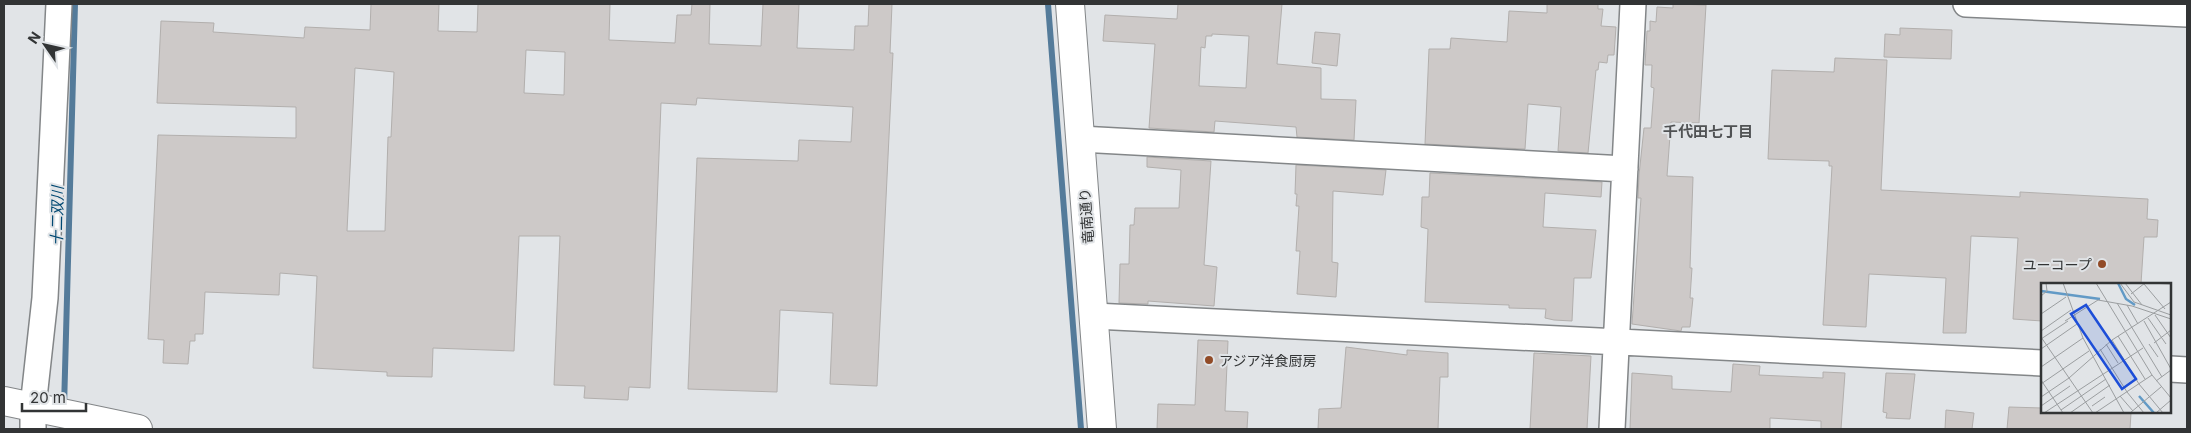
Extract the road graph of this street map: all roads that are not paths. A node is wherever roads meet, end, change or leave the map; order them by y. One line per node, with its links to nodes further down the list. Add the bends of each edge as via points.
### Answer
1 (59, 4): 14 (street, via 45,298)
2 (1070, 4): 6 (street, 竜南通り)
3 (1633, 4): 7 (street)
4 (1966, 4): 5 (street)
5 (2187, 14)
6 (1080, 139): 7 (street); 8 (street, 竜南通り)
7 (1625, 169): 9 (street)
8 (1094, 316): 9 (street); 16 (street, 竜南通り)
9 (1616, 343): 10 (street); 17 (street)
10 (2041, 363)
11 (2171, 369): 12 (street)
12 (2187, 370)
13 (4, 402): 14 (street)
14 (47, 416): 15 (street)
15 (138, 429)
16 (1102, 429)
17 (1612, 429)

